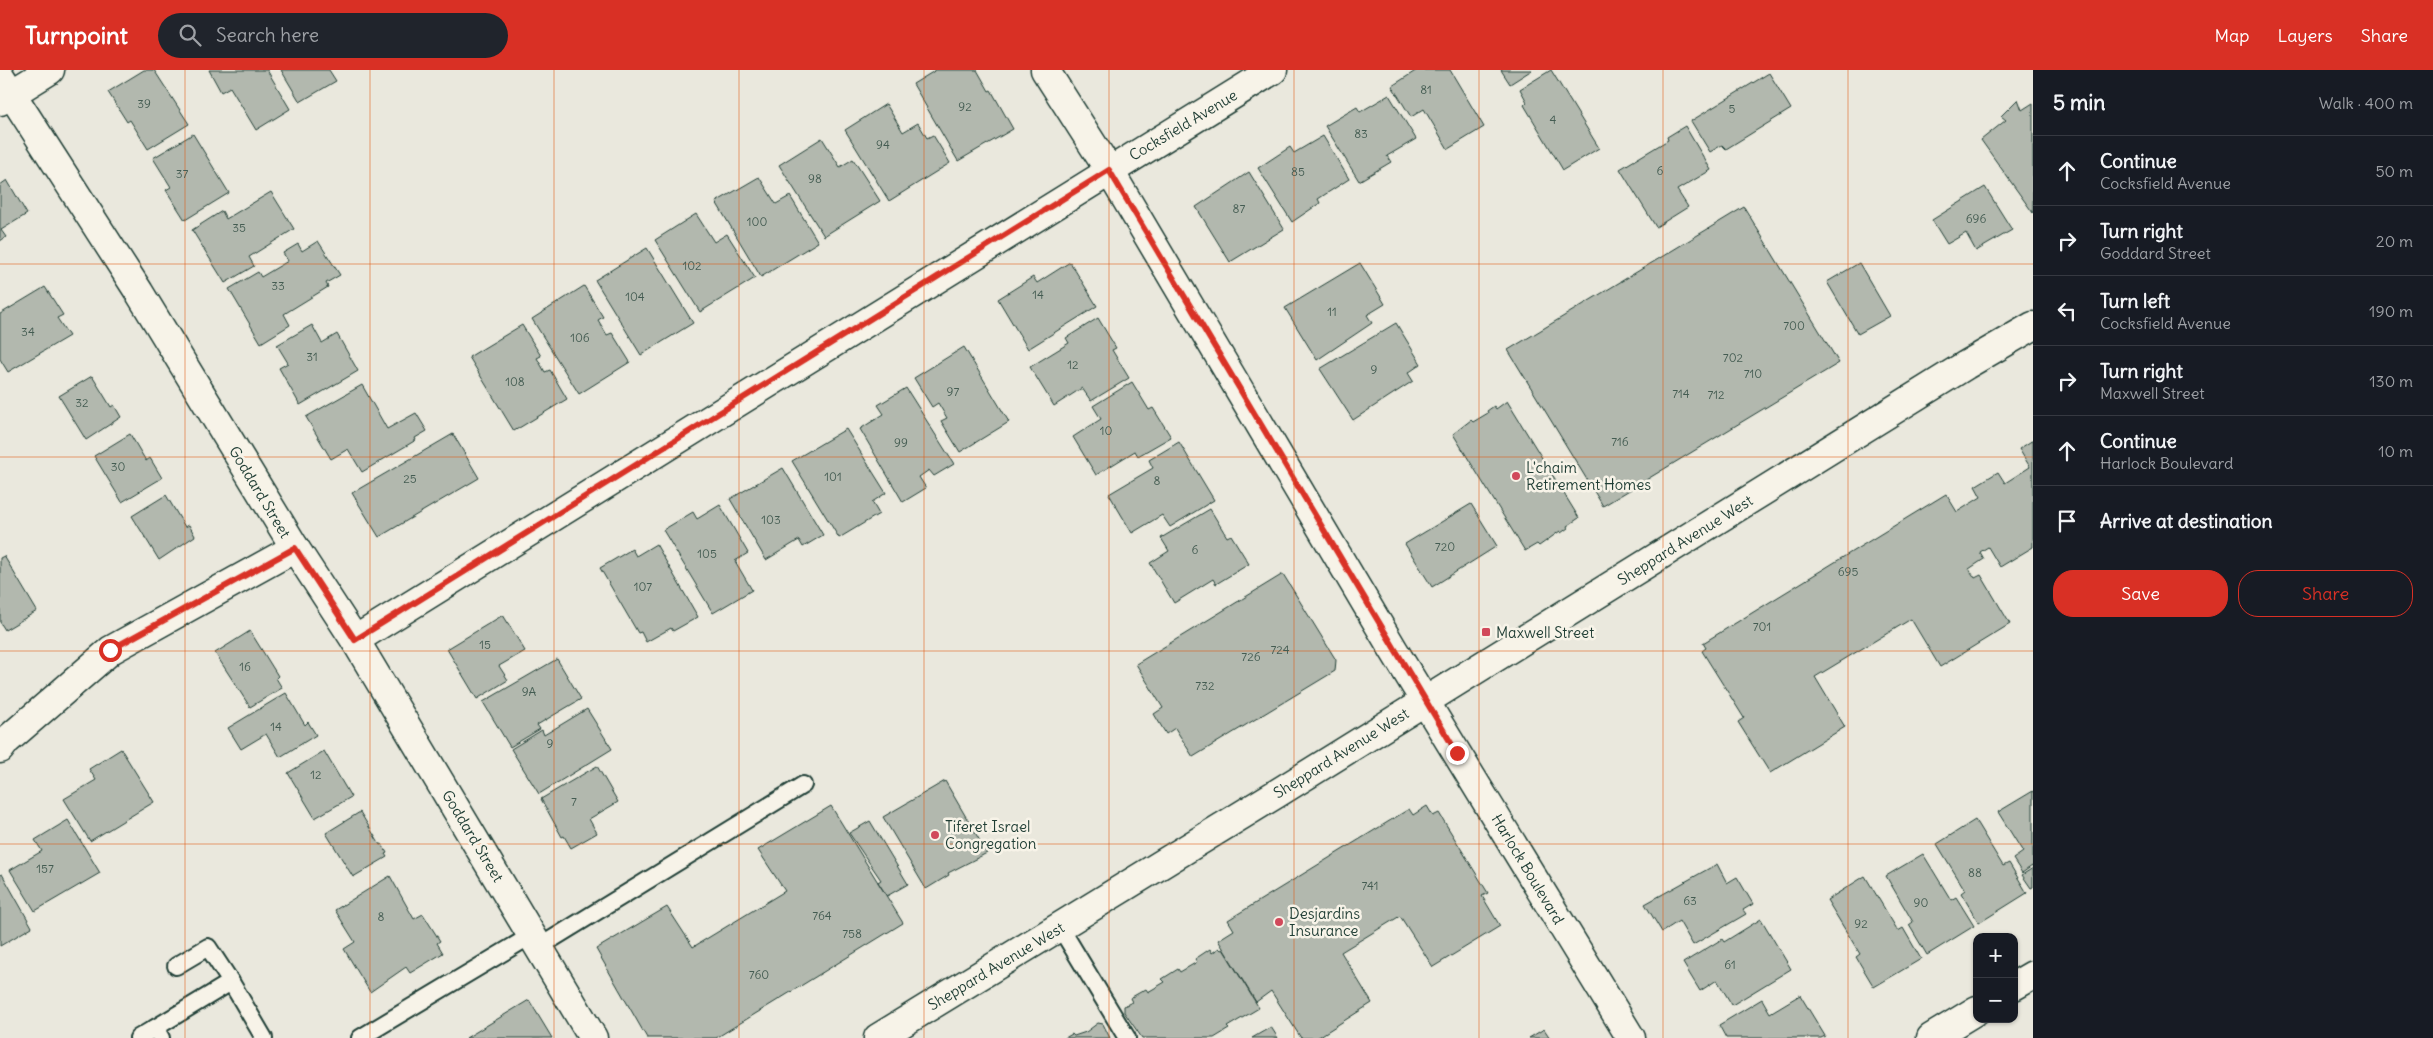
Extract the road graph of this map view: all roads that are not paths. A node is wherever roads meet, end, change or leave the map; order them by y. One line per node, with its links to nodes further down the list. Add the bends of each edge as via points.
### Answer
1 (50, 70): 4 (street)
2 (1045, 70): 5 (street)
3 (1273, 70): 5 (street, Cocksfield Avenue)
4 (4, 90): 7 (street, Goddard Street, via 139,292)
5 (1109, 170): 8 (street, Cocksfield Avenue); 9 (street)
6 (2033, 326): 9 (street, Sheppard Avenue West)
7 (295, 548): 8 (street, Goddard Street); 10 (street, via 110,650)
8 (355, 640): 13 (street, Goddard Street)
9 (1425, 700): 12 (street, Sheppard Avenue West); 26 (street, Harlock Boulevard)
10 (0, 749)
11 (804, 785): 13 (lane)
12 (1060, 927): 24 (street, Sheppard Avenue West); 25 (lane)
13 (536, 941): 22 (lane); 23 (street, Goddard Street)
14 (176, 966): 16 (lane, via 208,946)
15 (2033, 975): 17 (street)
16 (231, 982): 19 (lane); 21 (lane)
17 (2018, 984)
18 (1973, 1012): 27 (street)
19 (158, 1033): 20 (lane)
20 (138, 1038)
21 (264, 1038)
22 (360, 1038)
23 (593, 1038)
24 (878, 1038)
25 (1127, 1038)
26 (1631, 1038)
27 (1931, 1038)

